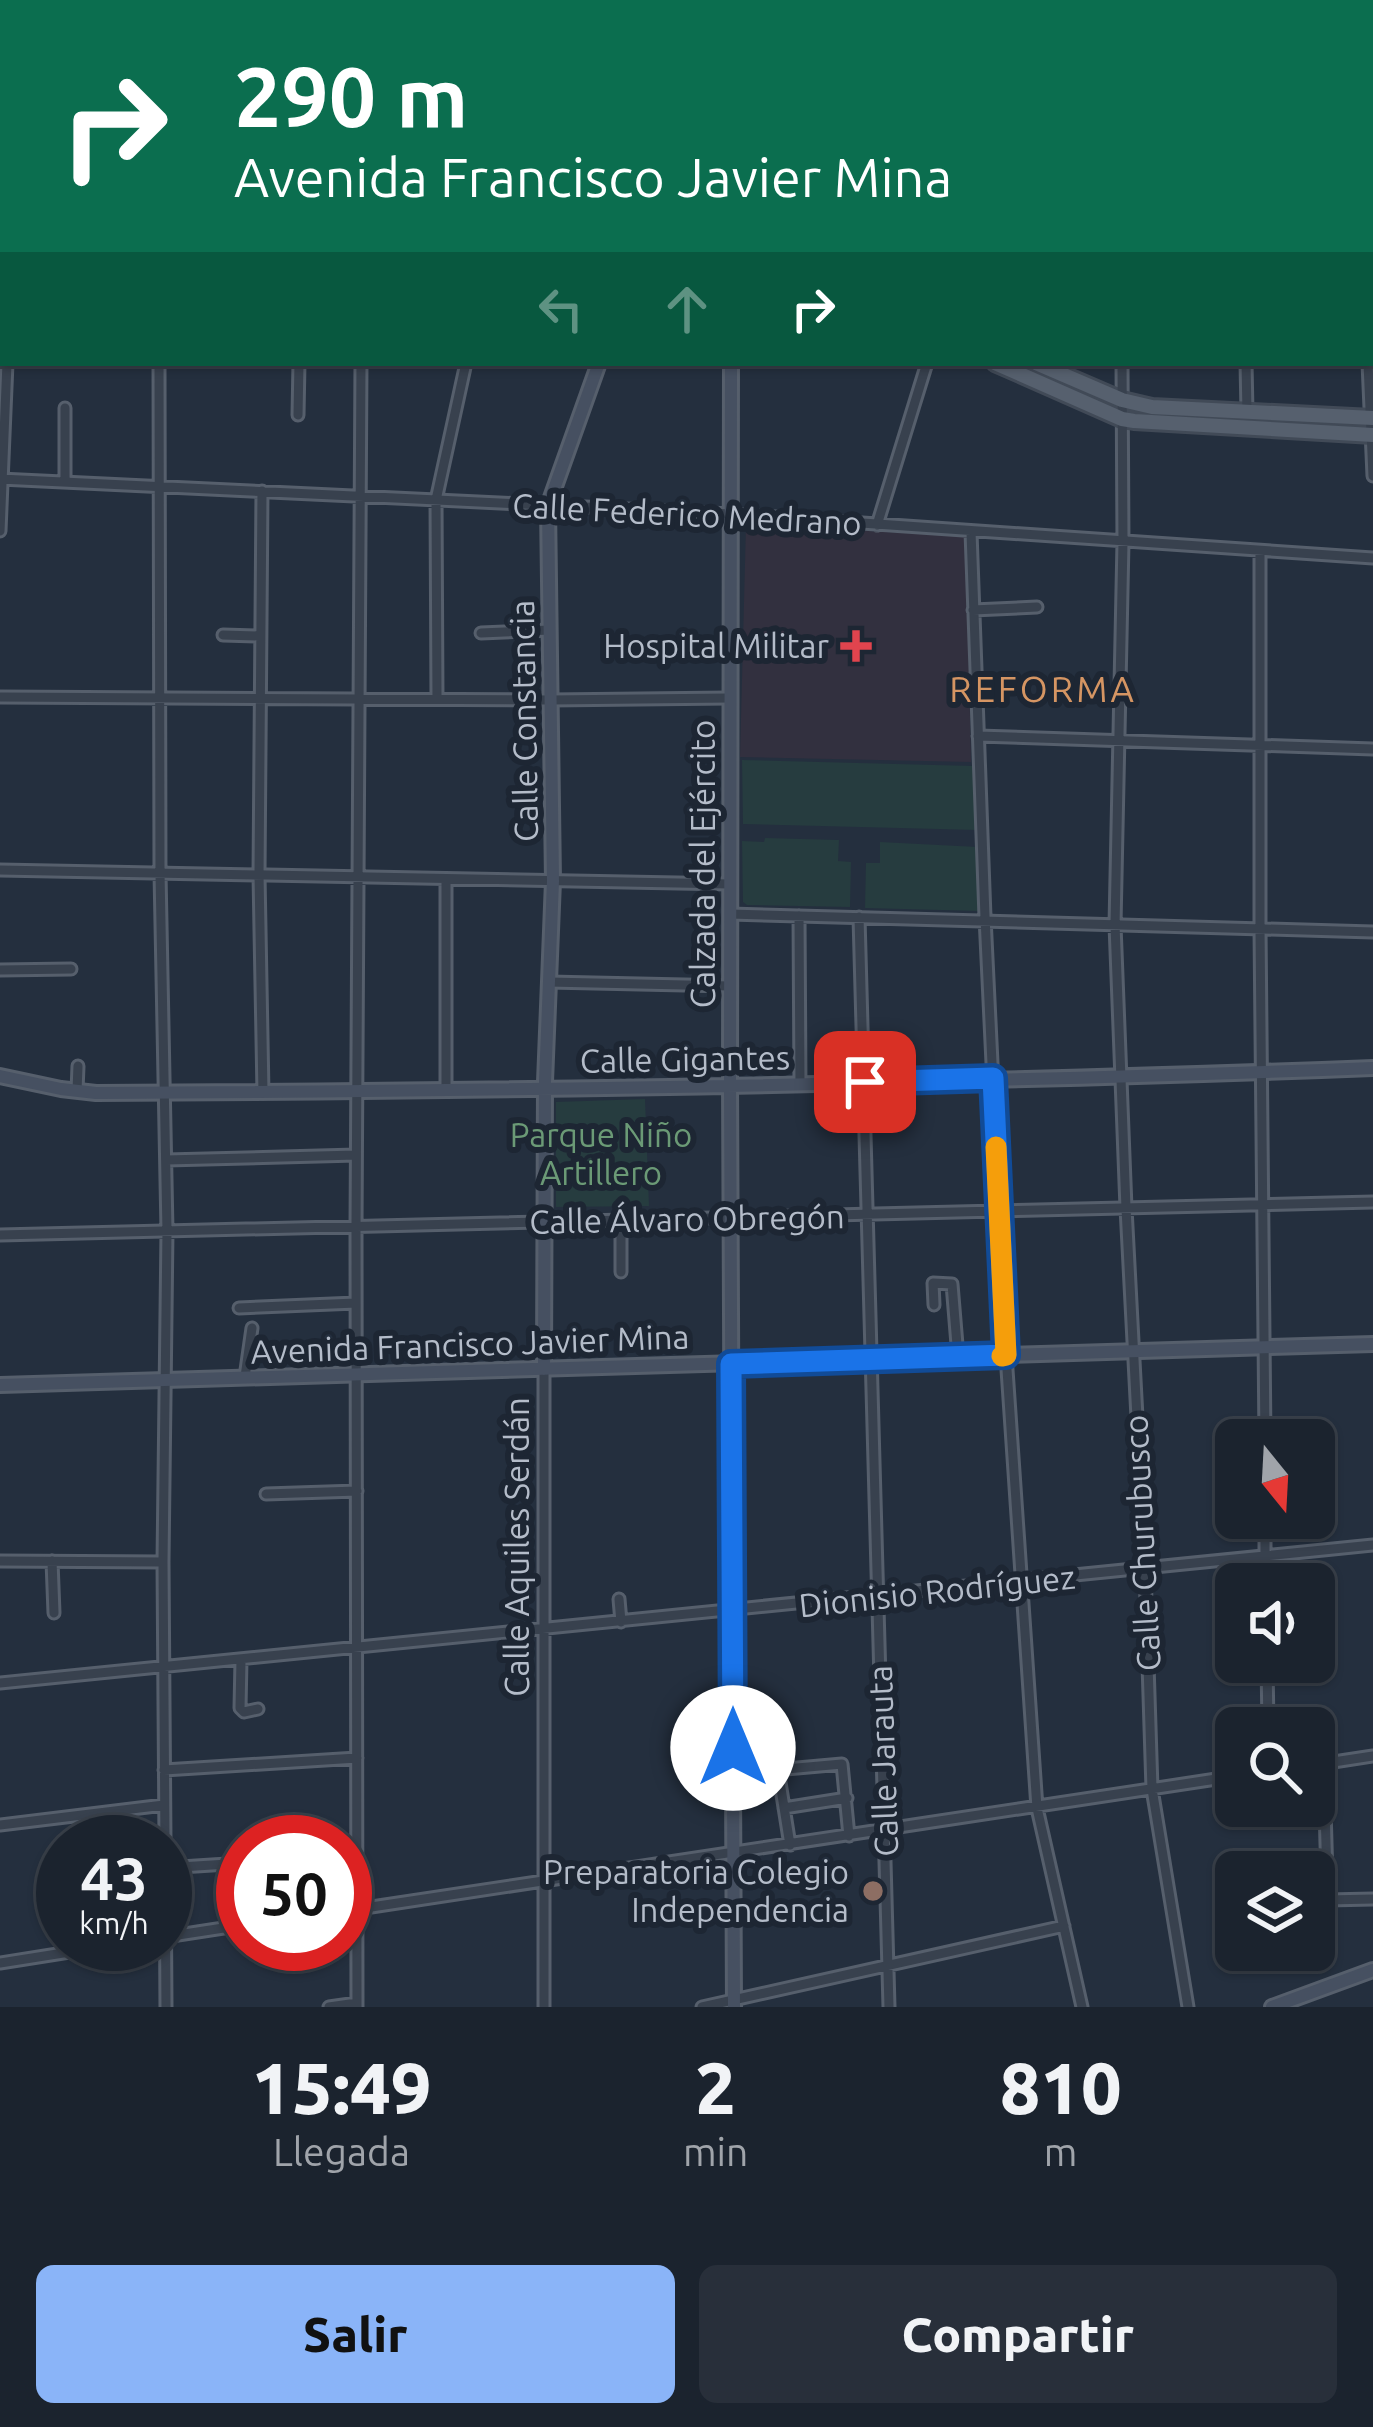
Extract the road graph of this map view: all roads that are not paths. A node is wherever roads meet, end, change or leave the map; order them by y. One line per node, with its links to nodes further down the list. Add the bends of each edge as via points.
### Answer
1 (8, 366): 22 (street)
2 (160, 366): 24 (street)
3 (299, 366): 17 (street)
4 (361, 366): 26 (street)
5 (465, 366): 27 (street)
6 (594, 366): 28 (main road, Calle Constancia)
7 (731, 366): 29 (main road, Calzada del Ejército)
8 (926, 366): 30 (street)
9 (1002, 366): 19 (main road)
10 (1043, 366): 14 (main road)
11 (1122, 366): 14 (street, Calle Churubusco)
12 (1246, 366): 16 (street)
13 (1368, 366): 18 (street)
14 (1122, 400): 16 (main road); 19 (street, Calle Churubusco)
15 (65, 409): 23 (street)
16 (1247, 412): 18 (main road)
17 (298, 415)
18 (1372, 418): 20 (street)
19 (1122, 419): 20 (main road); 33 (street, Calle Churubusco)
20 (1372, 435): 21 (street)
21 (1373, 476)
22 (1, 479): 23 (street, Calle Federico Medrano); 31 (street)
23 (65, 481): 24 (street, Calle Federico Medrano)
24 (160, 486): 25 (street, Calle Federico Medrano); 47 (street)
25 (262, 490): 26 (street, Calle Federico Medrano); 41 (street)
26 (360, 495): 27 (street, Calle Federico Medrano); 44 (street)
27 (436, 500): 28 (street, Calle Federico Medrano); 45 (street)
28 (548, 506): 29 (street, Calle Federico Medrano); 38 (main road, Calle Constancia)
29 (731, 514): 30 (street, Calle Federico Medrano); 46 (main road, Calzada del Ejército)
30 (877, 525): 32 (street, Calle Federico Medrano)
31 (0, 531)
32 (970, 532): 33 (street, Calle Federico Medrano); 37 (street)
33 (1123, 542): 34 (street, Calle Federico Medrano); 50 (street, Calle Churubusco)
34 (1260, 550): 35 (street, Calle Federico Medrano); 51 (street)
35 (1373, 558)
36 (1037, 607): 37 (street)
37 (973, 610): 49 (street)
38 (550, 630): 39 (street); 48 (main road, Calle Constancia)
39 (481, 633)
40 (223, 635): 41 (street)
41 (260, 636): 43 (street)
42 (0, 697): 47 (street)
43 (260, 697): 44 (street); 47 (street); 55 (street)
44 (359, 698): 45 (street); 56 (street)
45 (437, 698): 48 (street)
46 (730, 698): 48 (street); 59 (main road, Calzada del Ejército)
47 (159, 699): 54 (street)
48 (550, 700): 58 (main road, Calle Constancia)
49 (978, 736): 50 (street); 63 (street)
50 (1119, 740): 51 (street); 64 (street, Calle Churubusco)
51 (1260, 743): 52 (street); 65 (street)
52 (1373, 749)
53 (0, 870): 54 (street)
54 (160, 873): 55 (street); 83 (street)
55 (259, 875): 56 (street); 84 (street)
56 (358, 878): 57 (street); 85 (street)
57 (446, 879): 58 (street); 81 (street)
58 (553, 881): 59 (street); 69 (main road, Calle Constancia)
59 (730, 884): 60 (main road, Calzada del Ejército)
60 (730, 914): 61 (street); 70 (main road, Calzada del Ejército)
61 (799, 916): 62 (street); 78 (street)
62 (860, 917): 63 (street); 77 (street, Calle Jarauta)
63 (985, 921): 64 (street); 76 (street)
64 (1115, 925): 65 (street); 74 (street, Calle Churubusco)
65 (1260, 929): 66 (street); 73 (street)
66 (1373, 932)
67 (70, 969): 68 (street)
68 (0, 970)
69 (549, 982): 70 (street); 79 (main road, Calle Constancia)
70 (730, 986): 80 (main road, Calzada del Ejército)
71 (78, 1066): 82 (street)
72 (1373, 1069): 73 (main road, Calle Gigantes)
73 (1262, 1072): 74 (main road, Calle Gigantes); 89 (street)
74 (1120, 1075): 76 (main road, Calle Gigantes); 90 (street, Calle Churubusco)
75 (0, 1076): 82 (main road, Calle Gigantes)
76 (993, 1078): 77 (main road, Calle Gigantes); 91 (street)
77 (865, 1082): 78 (main road, Calle Gigantes); 92 (street, Calle Jarauta)
78 (800, 1084): 80 (main road, Calle Gigantes)
79 (545, 1087): 80 (main road, Calle Gigantes); 81 (main road, Calle Gigantes); 95 (main road, Calle Aquiles Serdán)
80 (731, 1087): 93 (main road, Calzada del Ejército)
81 (446, 1090): 85 (main road, Calle Gigantes)
82 (77, 1091): 83 (main road, Calle Gigantes)
83 (164, 1092): 84 (main road, Calle Gigantes); 87 (street)
84 (263, 1093): 85 (main road, Calle Gigantes)
85 (357, 1093): 86 (street)
86 (356, 1155): 87 (street); 96 (street)
87 (166, 1160): 97 (street)
88 (1373, 1202): 89 (street, Calle Álvaro Obregón)
89 (1262, 1204): 90 (street, Calle Álvaro Obregón); 105 (street)
90 (1126, 1208): 91 (street, Calle Álvaro Obregón); 106 (street, Calle Churubusco)
91 (999, 1211): 92 (street, Calle Álvaro Obregón); 107 (street)
92 (868, 1215): 93 (street, Calle Álvaro Obregón); 109 (street, Calle Jarauta)
93 (731, 1218): 94 (street, Calle Álvaro Obregón); 110 (main road, Calzada del Ejército)
94 (621, 1221): 95 (street, Calle Álvaro Obregón); 99 (street)
95 (544, 1223): 96 (street, Calle Álvaro Obregón); 111 (main road, Calle Aquiles Serdán)
96 (356, 1228): 97 (street, Calle Álvaro Obregón); 100 (street)
97 (167, 1231): 98 (street, Calle Álvaro Obregón); 114 (street)
98 (0, 1235)
99 (621, 1272)
100 (356, 1303): 102 (street); 112 (street)
101 (934, 1305): 108 (street, via 933,1283 952,1284)
102 (239, 1308)
103 (252, 1328): 113 (street)
104 (1373, 1344): 105 (main road, Avenida Francisco Javier Mina)
105 (1265, 1347): 106 (main road, Avenida Francisco Javier Mina); 116 (street)
106 (1132, 1352): 107 (main road, Avenida Francisco Javier Mina); 126 (street, Calle Churubusco)
107 (1006, 1355): 108 (main road, Avenida Francisco Javier Mina); 127 (street)
108 (958, 1357): 109 (main road, Avenida Francisco Javier Mina)
109 (871, 1360): 110 (main road, Avenida Francisco Javier Mina); 128 (street, Calle Jarauta)
110 (731, 1364): 111 (main road, Avenida Francisco Javier Mina); 130 (main road, Calzada del Ejército)
111 (544, 1369): 112 (main road, Avenida Francisco Javier Mina); 133 (street, Calle Aquiles Serdán)
112 (357, 1374): 113 (main road, Avenida Francisco Javier Mina); 117 (street)
113 (245, 1377): 114 (main road, Avenida Francisco Javier Mina)
114 (165, 1379): 115 (main road, Avenida Francisco Javier Mina); 124 (street)
115 (0, 1385)
116 (1265, 1419)
117 (357, 1491): 118 (street); 134 (street)
118 (266, 1494)
119 (1265, 1539): 121 (street)
120 (1373, 1545): 121 (street, Dionisio Rodríguez)
121 (1265, 1557): 125 (street); 126 (street, Dionisio Rodríguez)
122 (0, 1561): 123 (street)
123 (52, 1561): 124 (street); 131 (street)
124 (163, 1562): 136 (street)
125 (1265, 1563)
126 (1145, 1570): 127 (street, Dionisio Rodríguez); 144 (street, Calle Churubusco)
127 (1022, 1582): 128 (street, Dionisio Rodríguez); 148 (street)
128 (878, 1597): 130 (street, Dionisio Rodríguez); 152 (street, Calle Jarauta)
129 (619, 1599): 132 (street)
130 (733, 1611): 132 (street, Dionisio Rodríguez); 155 (main road, Calzada del Ejército)
131 (54, 1613)
132 (621, 1622): 133 (street, Dionisio Rodríguez)
133 (544, 1629): 134 (street, Dionisio Rodríguez); 156 (street, Calle Aquiles Serdán)
134 (357, 1648): 135 (street, Dionisio Rodríguez); 140 (street)
135 (241, 1660): 136 (street, Dionisio Rodríguez); 138 (street, via 240,1708)
136 (164, 1667): 137 (street, Dionisio Rodríguez); 142 (street)
137 (0, 1683)
138 (258, 1708)
139 (1373, 1756): 141 (street)
140 (357, 1758): 142 (street); 150 (street)
141 (1335, 1762)
142 (164, 1770): 146 (street)
143 (1215, 1780): 144 (street)
144 (1152, 1790): 148 (street); 175 (street, Calle Churubusco)
145 (847, 1798): 147 (street); 147 (street, via 842,1764 781,1771); 153 (street)
146 (164, 1805): 149 (street); 151 (street)
147 (784, 1808): 154 (street)
148 (1037, 1808): 152 (street); 160 (street)
149 (164, 1815)
150 (354, 1815)
151 (0, 1826)
152 (885, 1830): 153 (street); 163 (street, Calle Jarauta)
153 (849, 1836): 154 (street)
154 (790, 1844): 155 (street)
155 (733, 1853): 156 (street); 167 (main road, Calzada del Ejército)
156 (544, 1881): 159 (street); 171 (street, Calle Aquiles Serdán)
157 (1373, 1899): 158 (street)
158 (1335, 1900)
159 (372, 1907)
160 (1064, 1926): 163 (street); 174 (street)
161 (36, 1957): 162 (street)
162 (0, 1963)
163 (888, 1965): 167 (street); 173 (street, Calle Jarauta)
164 (1373, 1970): 176 (main road)
165 (166, 1971): 169 (street)
166 (355, 1971): 168 (street)
167 (734, 2003): 172 (street)
168 (357, 2005): 170 (street)
169 (166, 2007)
170 (329, 2007)
171 (544, 2007)
172 (702, 2007)
173 (889, 2007)
174 (1082, 2007)
175 (1189, 2007)
176 (1272, 2007)

